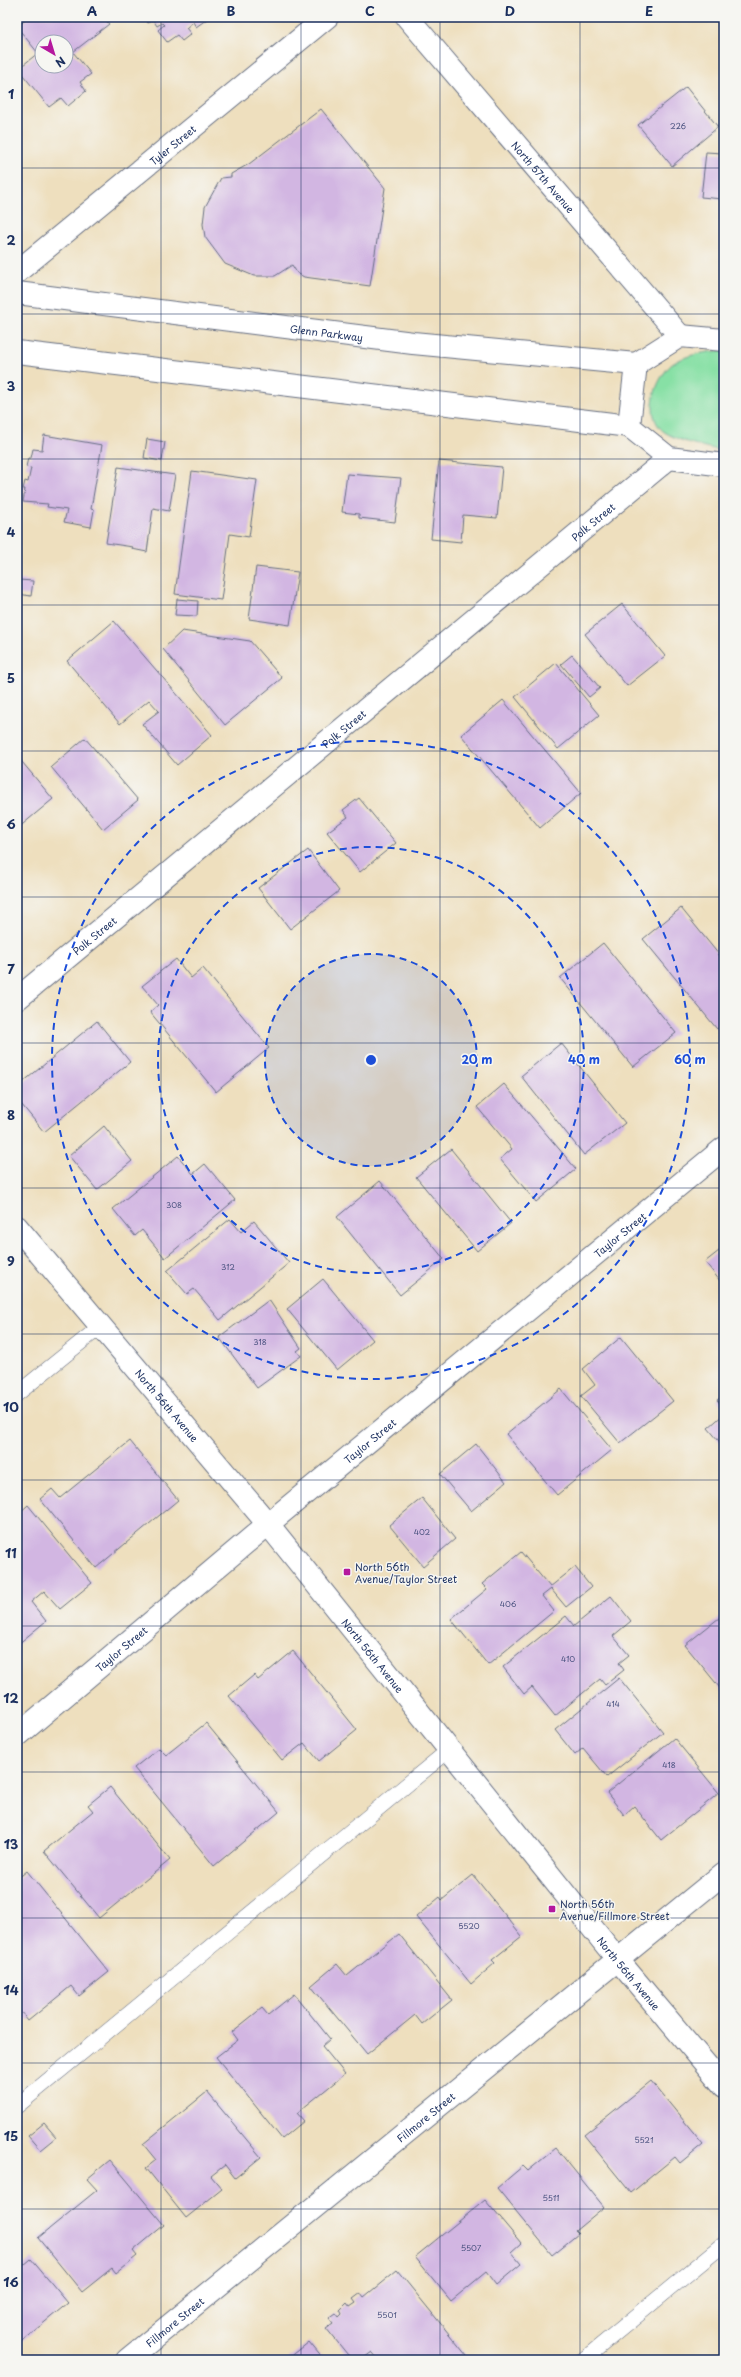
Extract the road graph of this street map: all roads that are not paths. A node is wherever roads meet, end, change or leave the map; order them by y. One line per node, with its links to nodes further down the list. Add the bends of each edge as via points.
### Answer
1 (327, 17): 3 (street, Tyler Street)
2 (407, 17): 5 (street, North 57th Avenue)
3 (17, 272)
4 (17, 293): 8 (street, Glenn Parkway, via 413,342)
5 (680, 336): 6 (street); 8 (street)
6 (724, 340)
7 (17, 352): 9 (street)
8 (636, 364): 9 (street)
9 (629, 426): 10 (street)
10 (669, 458): 11 (street); 12 (street, Polk Street)
11 (724, 465)
12 (17, 998)
13 (724, 1148): 17 (street, Taylor Street)
14 (17, 1227): 15 (street, North 56th Avenue)
15 (101, 1326): 16 (lane); 17 (street, North 56th Avenue)
16 (17, 1394)
17 (268, 1524): 18 (street, Taylor Street); 19 (street, North 56th Avenue)
18 (17, 1736)
19 (449, 1750): 21 (street, North 56th Avenue); 23 (lane)
20 (724, 1873): 21 (street, Fillmore Street)
21 (618, 1960): 22 (street, North 56th Avenue); 25 (street, Fillmore Street)
22 (724, 2086)
23 (17, 2106)
24 (724, 2244): 26 (lane)
25 (127, 2360)
26 (583, 2360)

